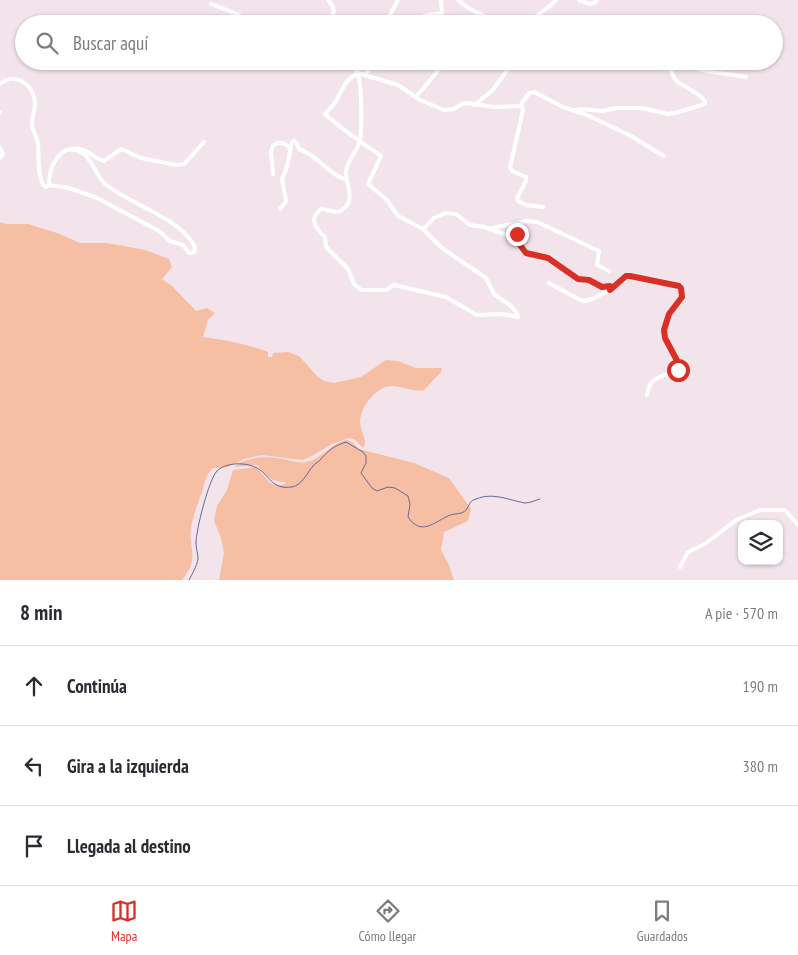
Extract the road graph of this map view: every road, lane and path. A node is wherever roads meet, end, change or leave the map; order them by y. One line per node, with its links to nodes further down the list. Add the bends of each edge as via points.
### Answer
1 (328, 0): 10 (street, via 333,6)
2 (398, 0): 11 (street)
3 (441, 0): 12 (street, via 442,13)
4 (458, 0): 13 (street)
5 (556, 0): 14 (street)
6 (579, 0): 7 (street, via 590,4)
7 (597, 0)
8 (211, 4): 9 (street)
9 (238, 15)
10 (333, 15)
11 (390, 15)
12 (429, 15)
13 (482, 15)
14 (536, 15)
15 (356, 70): 21 (street)
16 (369, 70): 22 (street)
17 (438, 70): 25 (street)
18 (507, 70): 26 (street, via 492,91)
19 (672, 70): 28 (street, via 677,82 699,93 705,104 676,113 642,108)
20 (701, 70): 23 (street)
21 (358, 73): 22 (street); 29 (street); 29 (street, via 350,77 325,114)
22 (365, 74): 25 (street, via 398,85)
23 (746, 78)
24 (0, 84): 38 (street, via 15,78 32,92 35,100 32,124 38,144 38,164 42,183 46,187)
25 (416, 97): 26 (street, via 444,110)
26 (474, 104): 27 (street, via 504,107)
27 (522, 104): 28 (street, via 532,92); 39 (street, via 510,167 526,177 518,200)
28 (574, 111): 34 (street, via 629,135)
29 (360, 141): 37 (street, via 346,169); 41 (street, via 381,156 368,184 387,200 398,216)
30 (204, 142): 33 (street, via 184,164 176,165 141,158 121,149 104,161 86,150)
31 (0, 148): 35 (street, via 3,154)
32 (290, 148): 36 (street, via 284,143 273,146); 37 (street, via 292,142 296,142 298,149 311,154 333,174); 40 (street, via 282,179 286,200)
33 (70, 149): 38 (street, via 56,159); 38 (street, via 87,158 103,181 128,200 172,222 191,239 196,247 194,252 189,253 183,245 170,241 159,231 97,198 70,188)
34 (664, 156)
35 (0, 158)
36 (273, 174)
37 (346, 179): 41 (street, via 350,189 347,206 335,212 320,209 314,219 317,231 325,237 326,247 348,269 358,290 386,290 394,285 446,297 477,314 518,317 511,306 494,294 486,278 442,248)
38 (48, 185)
39 (543, 206)
40 (280, 209)
41 (423, 229): 42 (street, via 434,218 446,213 456,214 470,226)
42 (490, 229): 43 (street, via 537,222 599,251 597,264); 45 (street, via 507,235 517,234 526,253 548,258 578,279 589,280 602,287 610,286)
43 (609, 270)
44 (549, 283): 45 (street, via 585,301)
45 (610, 290): 46 (street, via 626,276 681,288 682,297 669,314 664,330 681,368 653,380 648,385)
46 (647, 395)
47 (798, 525): 48 (street, via 785,510 760,510 736,520 705,544 688,552)
48 (680, 567)

